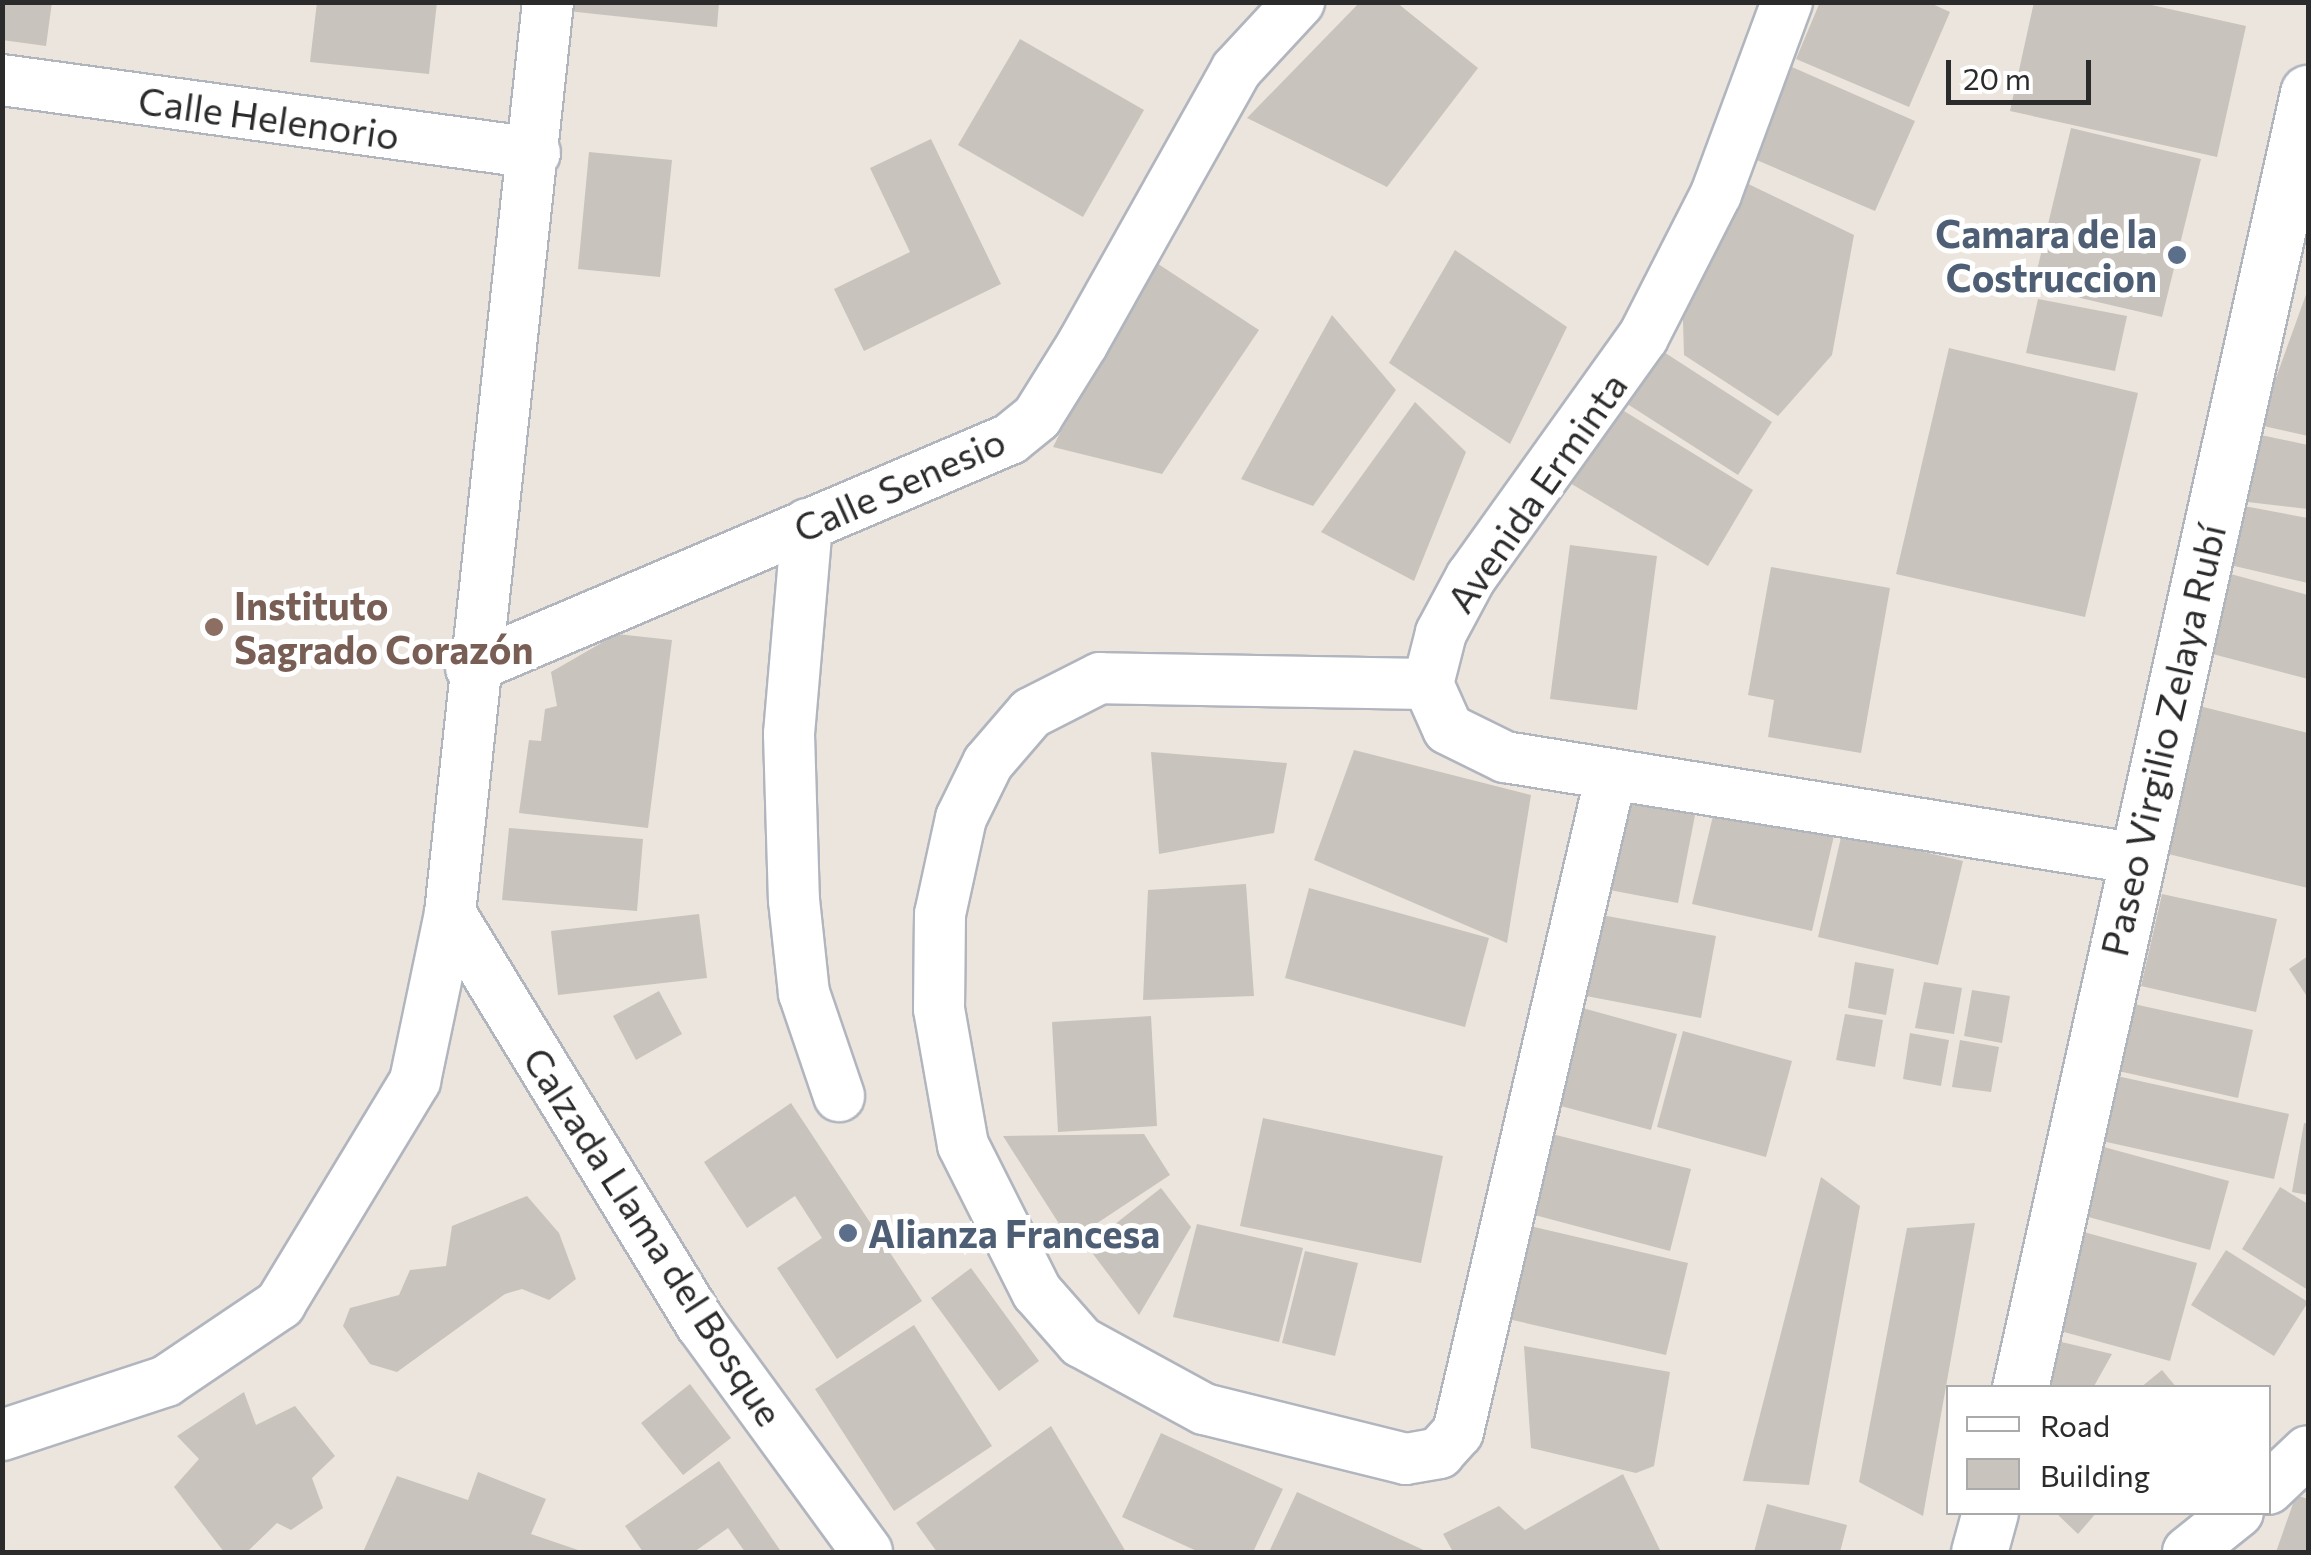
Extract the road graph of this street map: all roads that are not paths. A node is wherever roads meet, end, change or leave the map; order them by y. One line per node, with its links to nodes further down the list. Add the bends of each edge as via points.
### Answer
1 (548, 2): 6 (street)
2 (1299, 2): 7 (street, Calle Senesio, via 1236,70 1037,417 971,459)
3 (1787, 2): 9 (street, Avenida Erminta, via 1716,194 1643,336 1471,577 1441,632)
4 (2, 80): 6 (street, Calle Helenorio)
5 (2308, 93): 11 (street, Paseo Virgilio Zelaya Rubí)
6 (535, 153): 8 (street)
7 (806, 524): 8 (street, Calle Senesio); 13 (street, via 789,734 794,900 804,993)
8 (471, 668): 12 (street)
9 (1428, 684): 10 (street, via 1448,729 1505,757); 10 (street, via 1100,678 1032,714 988,763 960,818 940,914 939,1009 963,1145 1037,1292 1081,1342 1204,1409 1406,1458 1439,1453 1458,1432)
10 (1611, 775): 11 (street)
11 (2133, 858): 14 (street, Paseo Virgilio Zelaya Rubí)
12 (450, 912): 15 (street, via 415,1081 280,1304 166,1381); 20 (street, Calzada Llama del Bosque, via 700,1324)
13 (839, 1096)
14 (2021, 1385)
15 (2, 1435)
16 (2308, 1452): 17 (street)
17 (2271, 1485)
18 (1989, 1515): 21 (street)
19 (2234, 1515): 22 (street)
20 (867, 1552)
21 (1979, 1552)
22 (2188, 1552)

